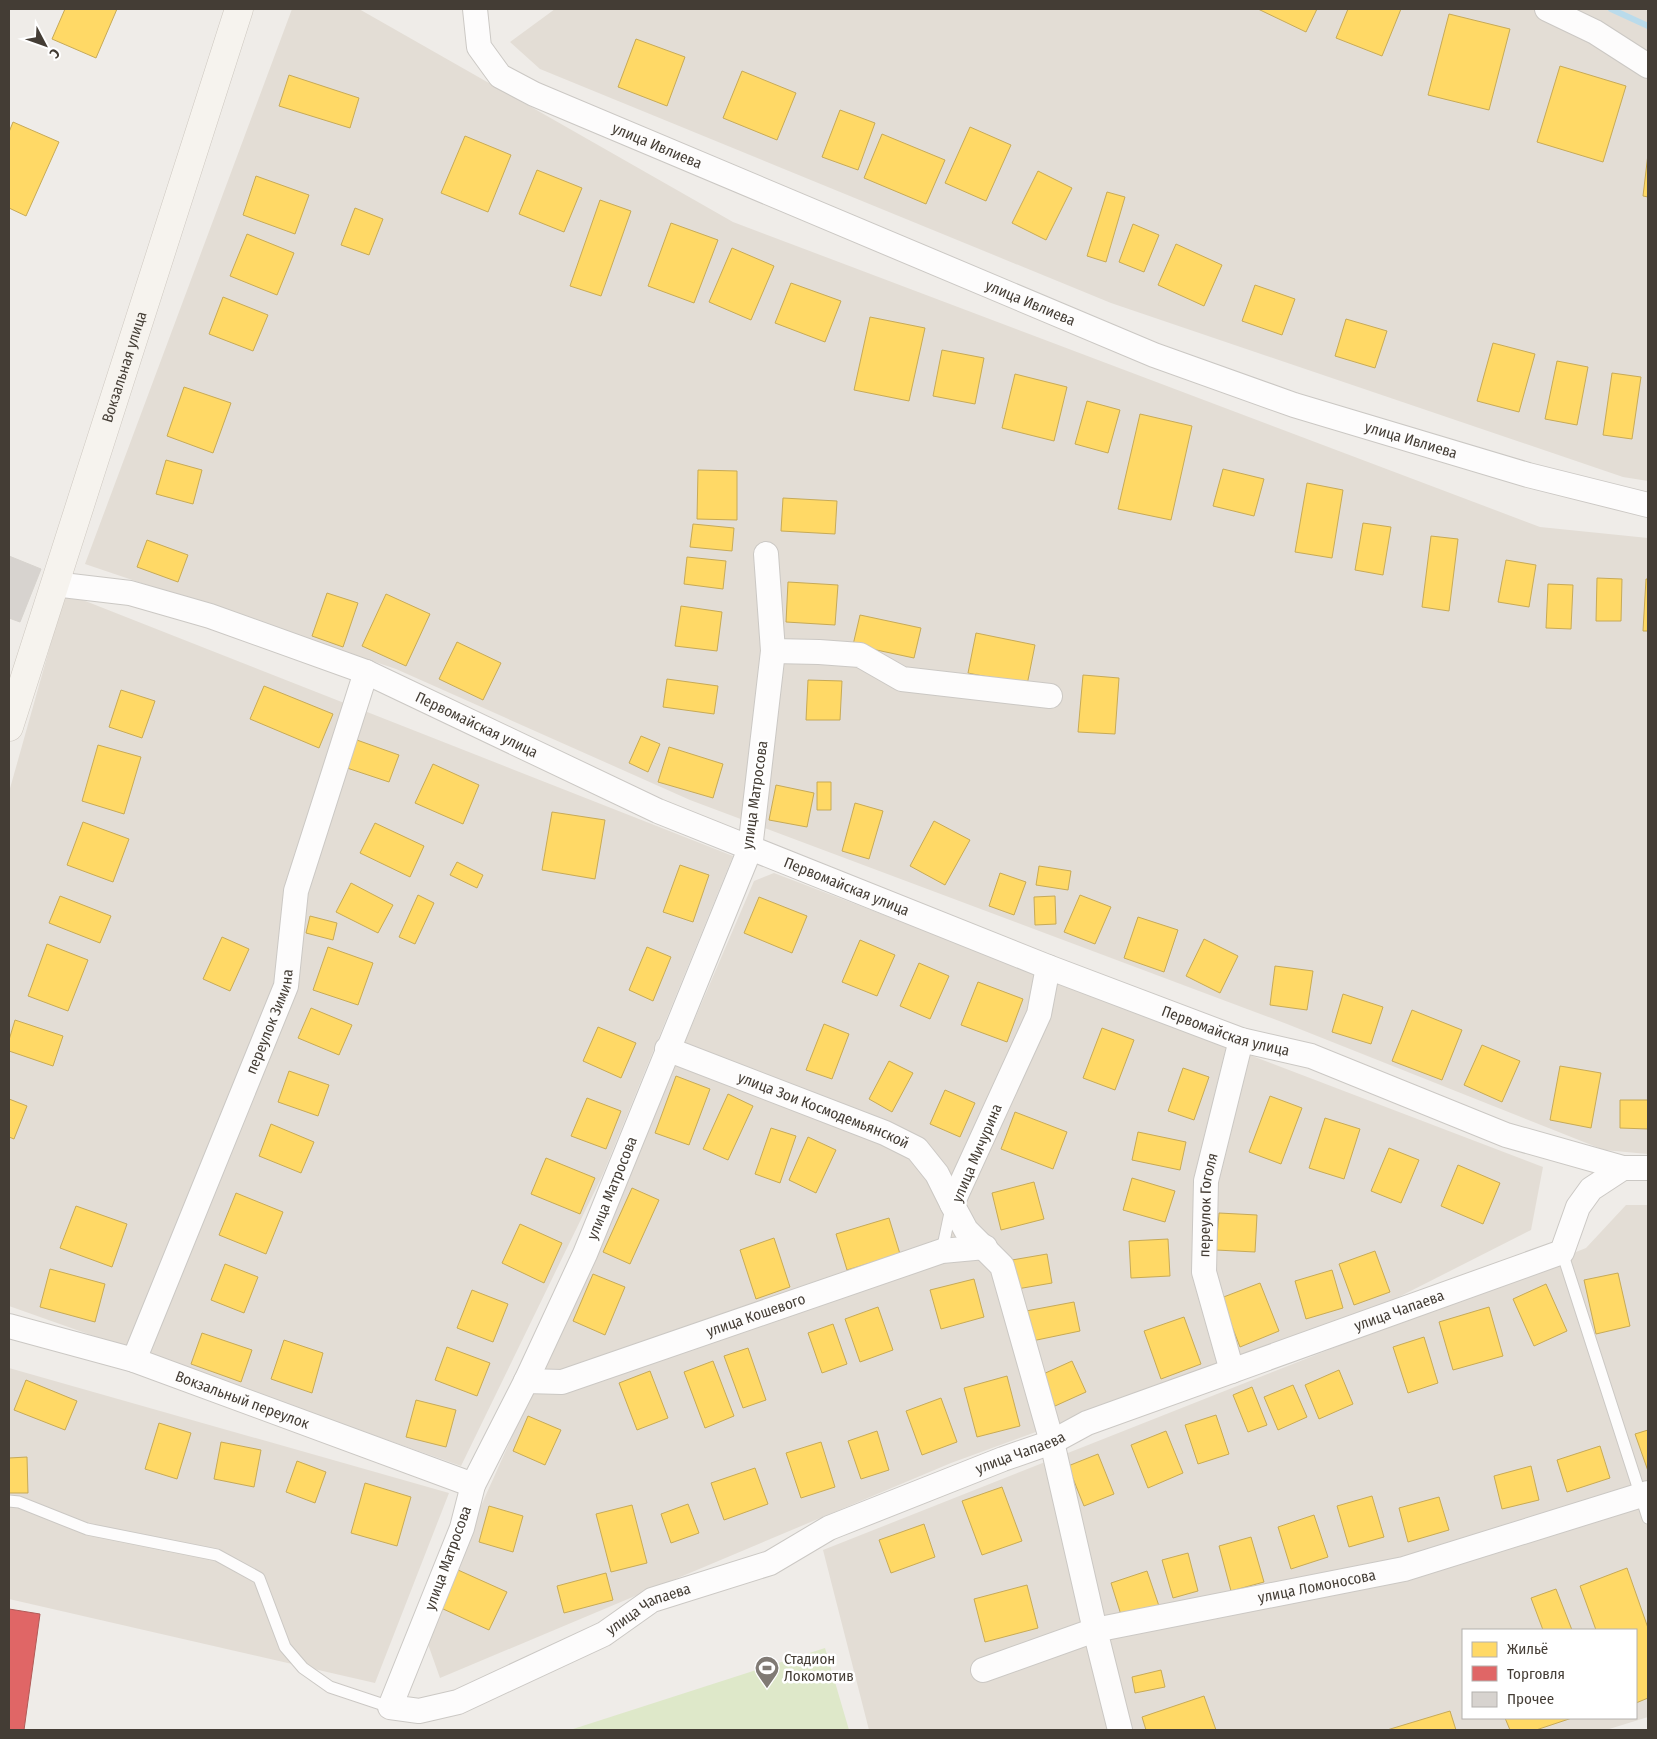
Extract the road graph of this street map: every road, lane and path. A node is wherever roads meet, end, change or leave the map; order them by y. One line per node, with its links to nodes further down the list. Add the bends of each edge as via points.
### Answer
1 (239, 9): 7 (street, Вокзальная улица)
2 (476, 9): 5 (street, улица Ивлиева, via 479,48 500,76 534,94 1154,355 1303,408 1528,475)
3 (1547, 9): 4 (street, via 1595,32)
4 (1648, 66)
5 (1648, 505)
6 (766, 554): 8 (street, улица Матросова)
7 (54, 584): 9 (street, Первомайская улица, via 130,594 210,616); 11 (street, Вокзальная улица)
8 (773, 651): 10 (street, via 860,655 902,679); 12 (street, улица Матросова)
9 (366, 672): 12 (street, Первомайская улица, via 658,811); 23 (street, переулок Зимина, via 296,891 286,986)
10 (1050, 696)
11 (9, 727)
12 (750, 849): 13 (street, Первомайская улица); 15 (street, улица Матросова)
13 (1048, 967): 14 (street, Первомайская улица); 18 (street, улица Мичурина, via 1039,1014)
14 (1241, 1040): 16 (street, Первомайская улица, via 1311,1056 1506,1135); 24 (street, переулок Гоголя, via 1206,1181 1205,1199 1204,1272)
15 (667, 1049): 18 (street, улица Зои Космодемьянской, via 917,1148 937,1174); 25 (street, улица Матросова, via 585,1254)
16 (1623, 1168): 17 (street, Первомайская улица); 21 (street, via 1591,1189 1578,1207)
17 (1648, 1168)
18 (952, 1204): 19 (street, улица Мичурина, via 966,1230); 20 (lane)
19 (985, 1247): 20 (street, улица Кошевого); 26 (street, улица Мичурина, via 1002,1266)
20 (942, 1251): 25 (street, улица Кошевого, via 562,1382)
21 (1562, 1252): 24 (street, улица Чапаева); 28 (lane)
22 (9, 1326): 23 (street, Вокзальный переулок)
23 (134, 1360): 27 (street, Вокзальный переулок)
24 (1232, 1371): 26 (street, улица Чапаева, via 1087,1423)
25 (526, 1381): 27 (street, улица Матросова)
26 (1052, 1442): 31 (street, улица Мичурина); 33 (street, улица Чапаева, via 829,1528 770,1563 652,1600 604,1634 458,1702 419,1710)
27 (473, 1485): 33 (street, улица Матросова, via 462,1528)
28 (1645, 1494): 30 (lane); 31 (street, улица Ломоносова, via 1404,1569)
29 (9, 1501): 33 (lane, via 86,1529 217,1555 259,1578 285,1648 303,1668 330,1687)
30 (1648, 1518)
31 (1095, 1630): 32 (street, улица Ломоносова); 34 (street, улица Мичурина)
32 (983, 1670)
33 (390, 1707)
34 (1120, 1730)

